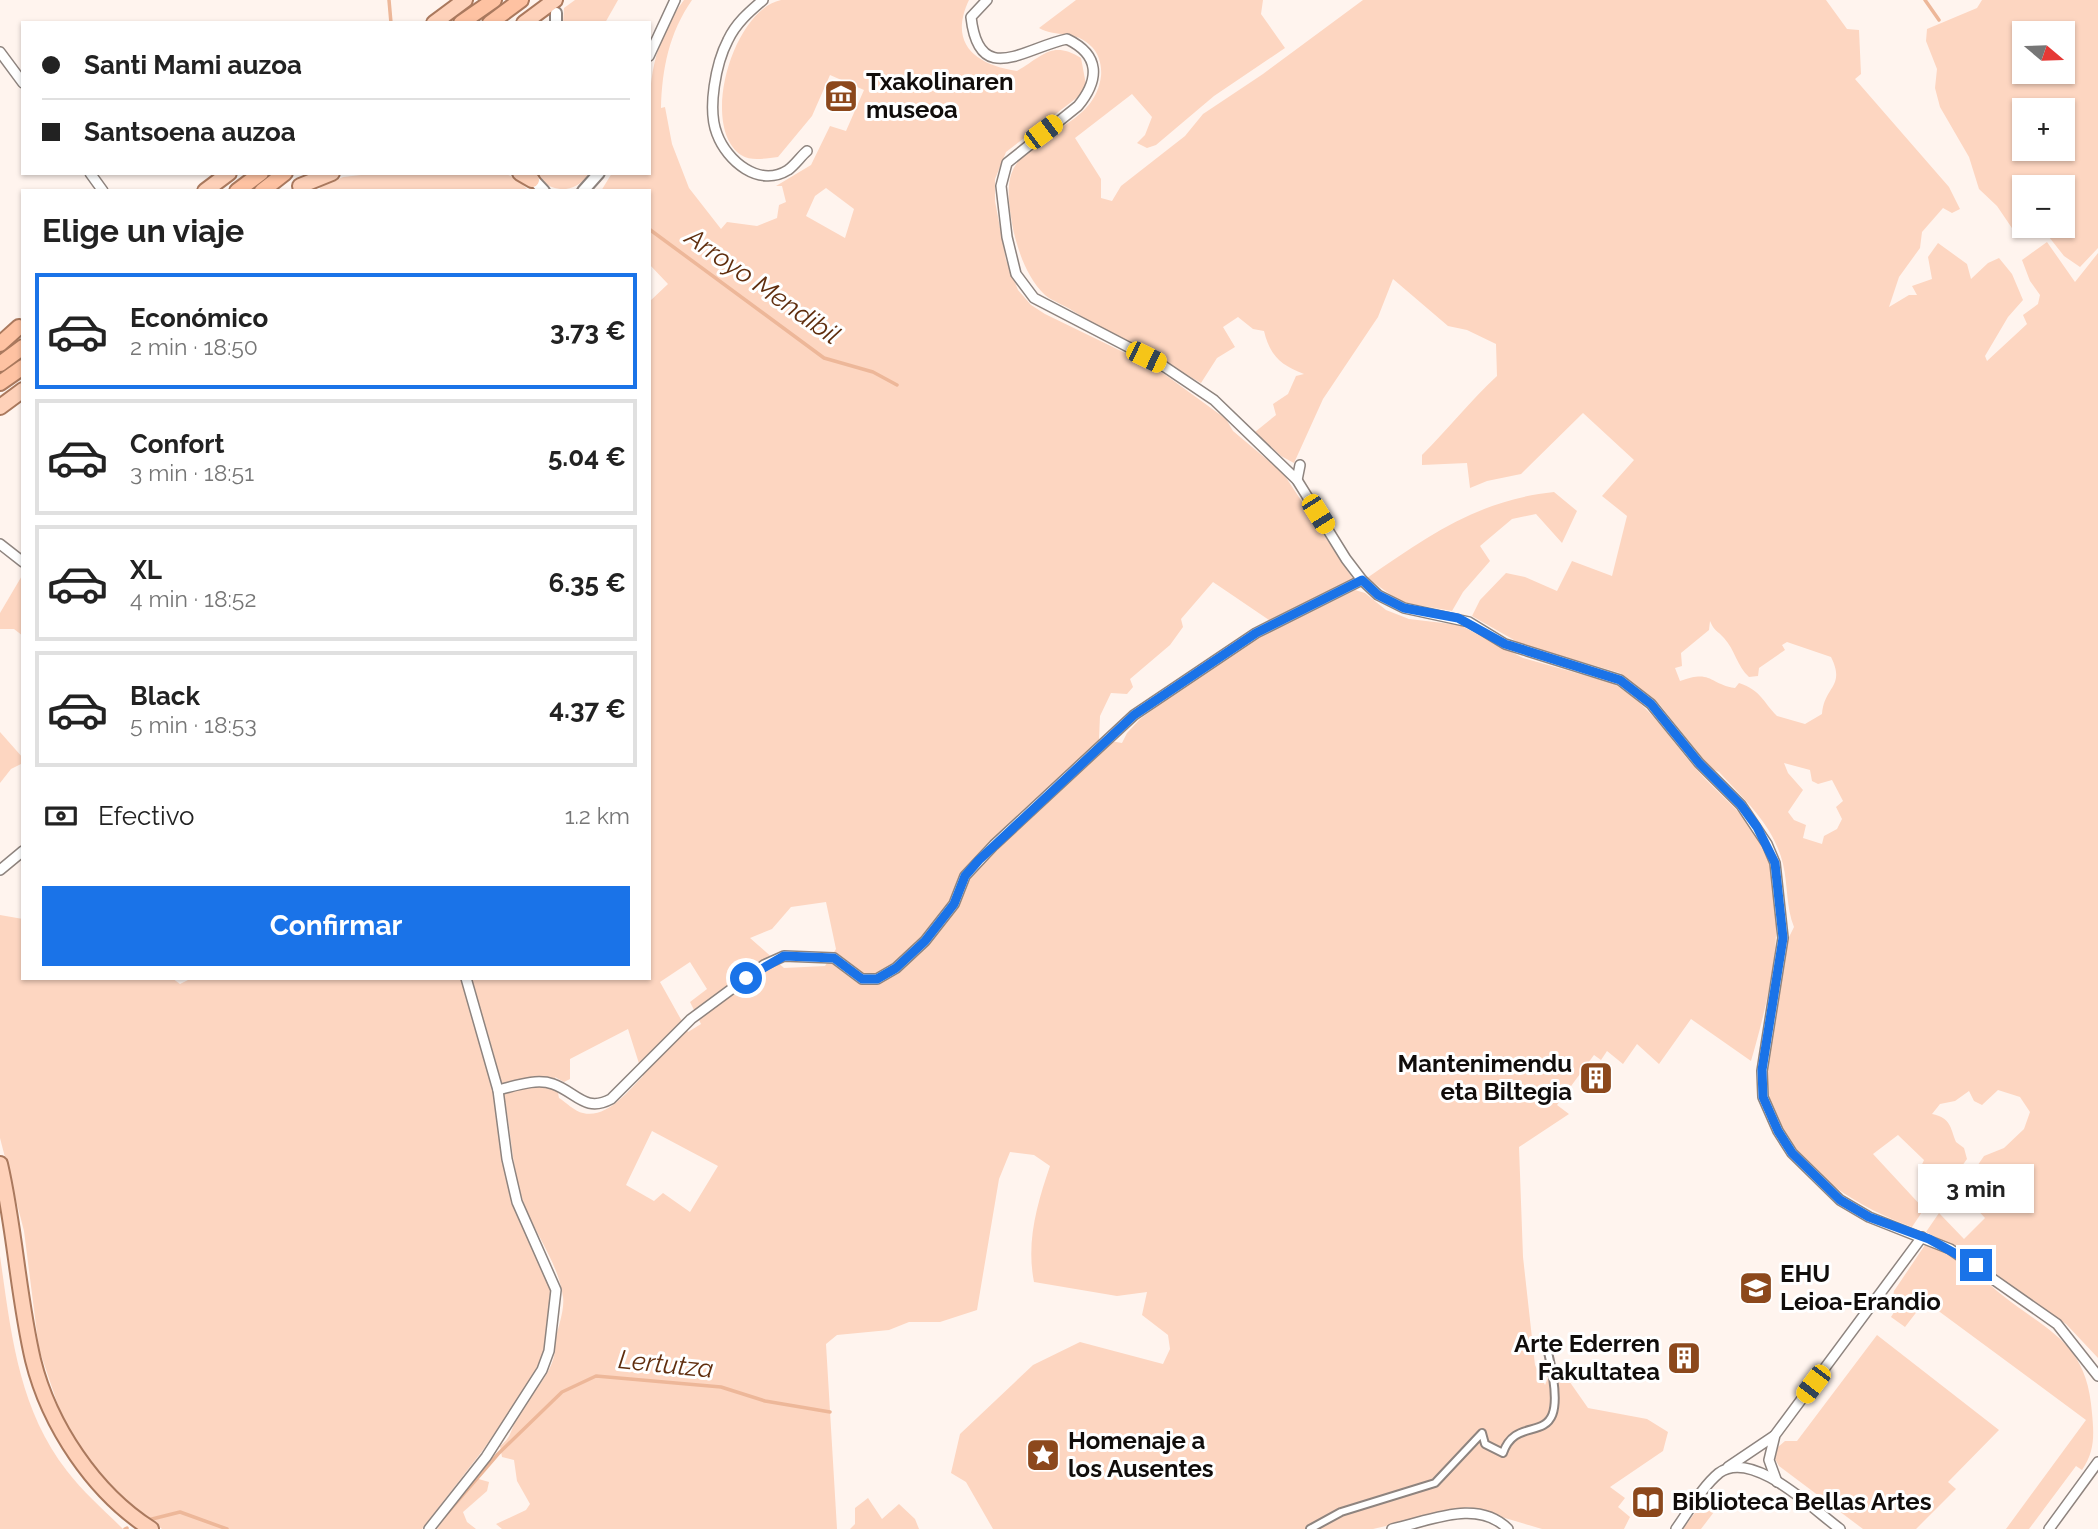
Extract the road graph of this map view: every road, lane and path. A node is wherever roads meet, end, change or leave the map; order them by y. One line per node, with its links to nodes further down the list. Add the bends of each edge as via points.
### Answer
1 (465, 0): 8 (main road)
2 (495, 0): 9 (highway)
3 (521, 0): 10 (highway)
4 (676, 0): 13 (street)
5 (763, 0): 15 (street, via 727,40 713,113 717,134 736,165 759,176 787,171)
6 (987, 0): 38 (street, via 971,17 974,42 985,54 1013,59 1067,38 1091,59 1095,76 1078,106 1007,163 1001,186 1016,274 1034,298 1159,363 1214,400)
7 (555, 12): 11 (main road)
8 (437, 21)
9 (466, 21)
10 (493, 21)
11 (530, 21)
12 (0, 52): 14 (street)
13 (651, 52)
14 (21, 80)
15 (807, 151)
16 (226, 175): 23 (main road)
17 (258, 175): 24 (highway)
18 (282, 175): 25 (highway)
19 (315, 175): 26 (main road)
20 (328, 175): 26 (main road)
21 (527, 175): 27 (street)
22 (597, 175): 28 (street)
23 (208, 189)
24 (240, 189)
25 (265, 189)
26 (297, 189)
27 (542, 189)
28 (585, 189)
29 (21, 326): 30 (highway)
30 (0, 343)
31 (21, 348): 32 (highway)
32 (0, 364)
33 (21, 368): 34 (highway)
34 (0, 383)
35 (21, 391): 36 (main road)
36 (0, 407)
37 (1300, 465): 38 (street)
38 (1297, 480): 41 (street)
39 (0, 544): 40 (street)
40 (21, 560)
41 (1362, 580): 45 (street, via 1256,633 1134,715 993,845 965,876 954,904 925,941 896,968 877,979 862,979 834,958 784,956 764,965 691,1019 600,1105 583,1103 551,1083); 48 (street, via 1378,595 1404,608 1458,618 1505,644 1620,680 1651,704 1741,805 1767,844 1781,896 1781,957 1762,1070 1767,1110 1792,1153 1840,1200 1869,1217)
42 (21, 852): 43 (street)
43 (0, 870)
44 (467, 980): 45 (street)
45 (498, 1090): 57 (street, via 517,1202 556,1290 553,1326 542,1370 486,1457)
46 (0, 1164): 56 (main road, via 41,1385 57,1421 93,1476)
47 (0, 1200): 55 (main road, via 29,1379 59,1441 87,1484)
48 (1922, 1237): 50 (street, via 1976,1265 2057,1324); 51 (street)
49 (1548, 1352): 58 (street, via 1556,1400 1547,1426 1524,1433 1503,1453 1485,1444 1482,1433 1435,1483 1342,1512)
50 (2098, 1376)
51 (1775, 1435): 53 (street); 54 (street, via 1769,1460)
52 (2098, 1462): 63 (street)
53 (1724, 1470): 54 (street, via 1749,1466); 61 (street)
54 (1777, 1482): 62 (street)
55 (137, 1529)
56 (151, 1529)
57 (429, 1529)
58 (1310, 1529)
59 (1392, 1529): 60 (street, via 1476,1512 1491,1516)
60 (1508, 1529)
61 (1676, 1529)
62 (1840, 1529)
63 (2049, 1529)

